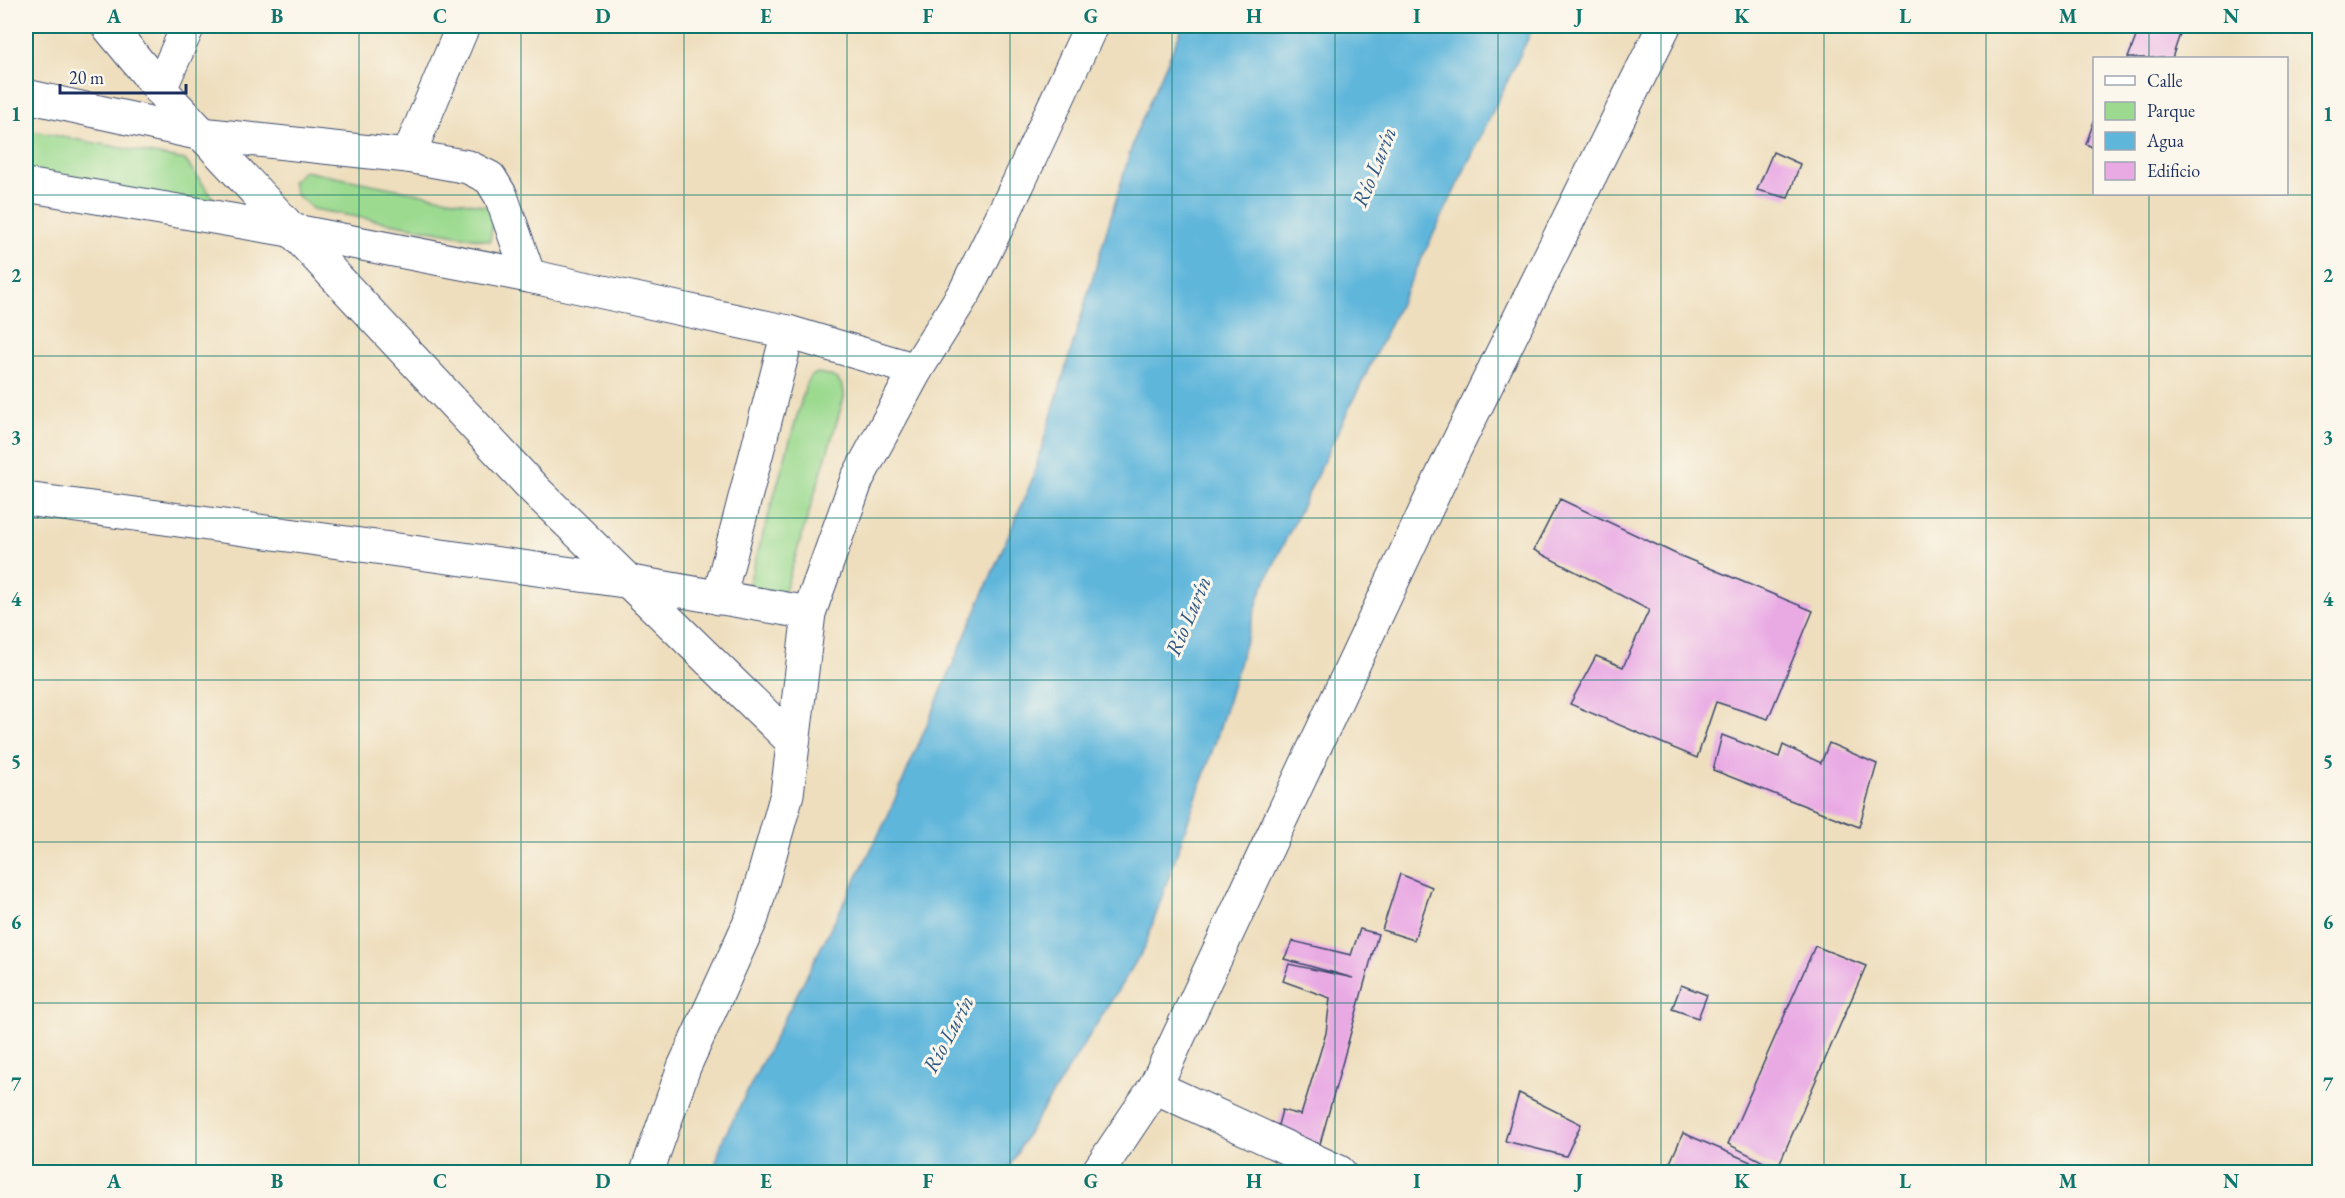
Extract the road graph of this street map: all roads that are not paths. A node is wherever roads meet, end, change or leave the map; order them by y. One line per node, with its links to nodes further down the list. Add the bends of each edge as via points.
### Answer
1 (108, 26): 6 (street)
2 (188, 26): 6 (street)
3 (463, 26): 9 (street)
4 (1091, 26): 14 (street, via 966,290)
5 (1664, 26): 20 (street, via 1451,457)
6 (160, 89): 8 (street)
7 (26, 96): 8 (street)
8 (201, 134): 9 (street); 11 (street)
9 (408, 156): 12 (street, via 468,167 490,178 501,196)
10 (26, 185): 11 (street)
11 (295, 231): 12 (street); 16 (street, via 536,491)
12 (529, 276): 13 (street)
13 (788, 332): 14 (street); 17 (street)
14 (916, 370): 18 (street, via 856,479)
15 (26, 499): 16 (street)
16 (631, 582): 17 (street); 19 (street)
17 (719, 598): 18 (street)
18 (809, 613): 19 (street)
19 (793, 742): 21 (street, via 787,794 752,918 684,1066)
20 (1155, 1087): 22 (street); 23 (street)
21 (647, 1173)
22 (1098, 1173)
23 (1340, 1173)

